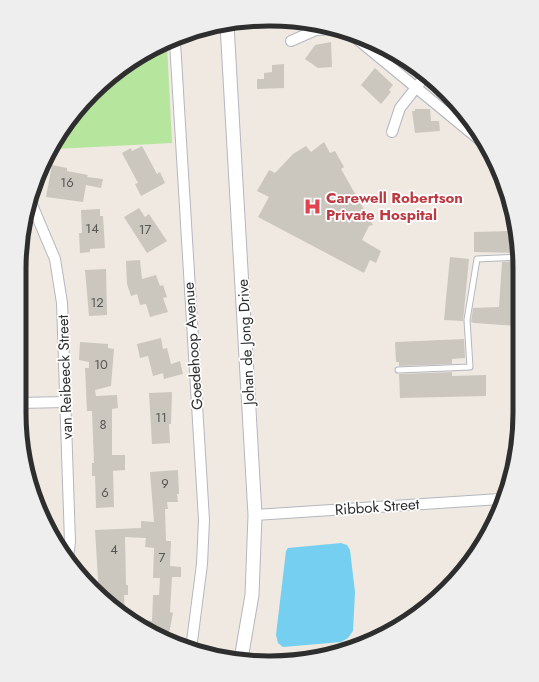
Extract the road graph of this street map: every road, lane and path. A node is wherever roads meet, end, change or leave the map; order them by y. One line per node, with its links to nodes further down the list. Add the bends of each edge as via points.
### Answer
1 (227, 30): 16 (street, Johan de Jong Drive)
2 (315, 31): 3 (street)
3 (291, 41)
4 (174, 46): 18 (street, Goedehoop Avenue, via 204,520 202,564)
5 (366, 46): 7 (street)
6 (422, 79): 7 (street)
7 (415, 87): 8 (street, via 400,108); 9 (street)
8 (392, 132)
9 (472, 133)
10 (34, 209): 13 (street, van Reibeeck Street, via 58,274 62,303)
11 (512, 257): 12 (lane, via 477,260 467,320 470,367)
12 (398, 370)
13 (66, 402): 14 (street); 17 (street, van Reibeeck Street)
14 (26, 404)
15 (497, 499): 16 (street, Ribbok Street)
16 (255, 515): 19 (street, Johan de Jong Drive, via 252,595)
17 (69, 551)
18 (192, 643)
19 (242, 654)

